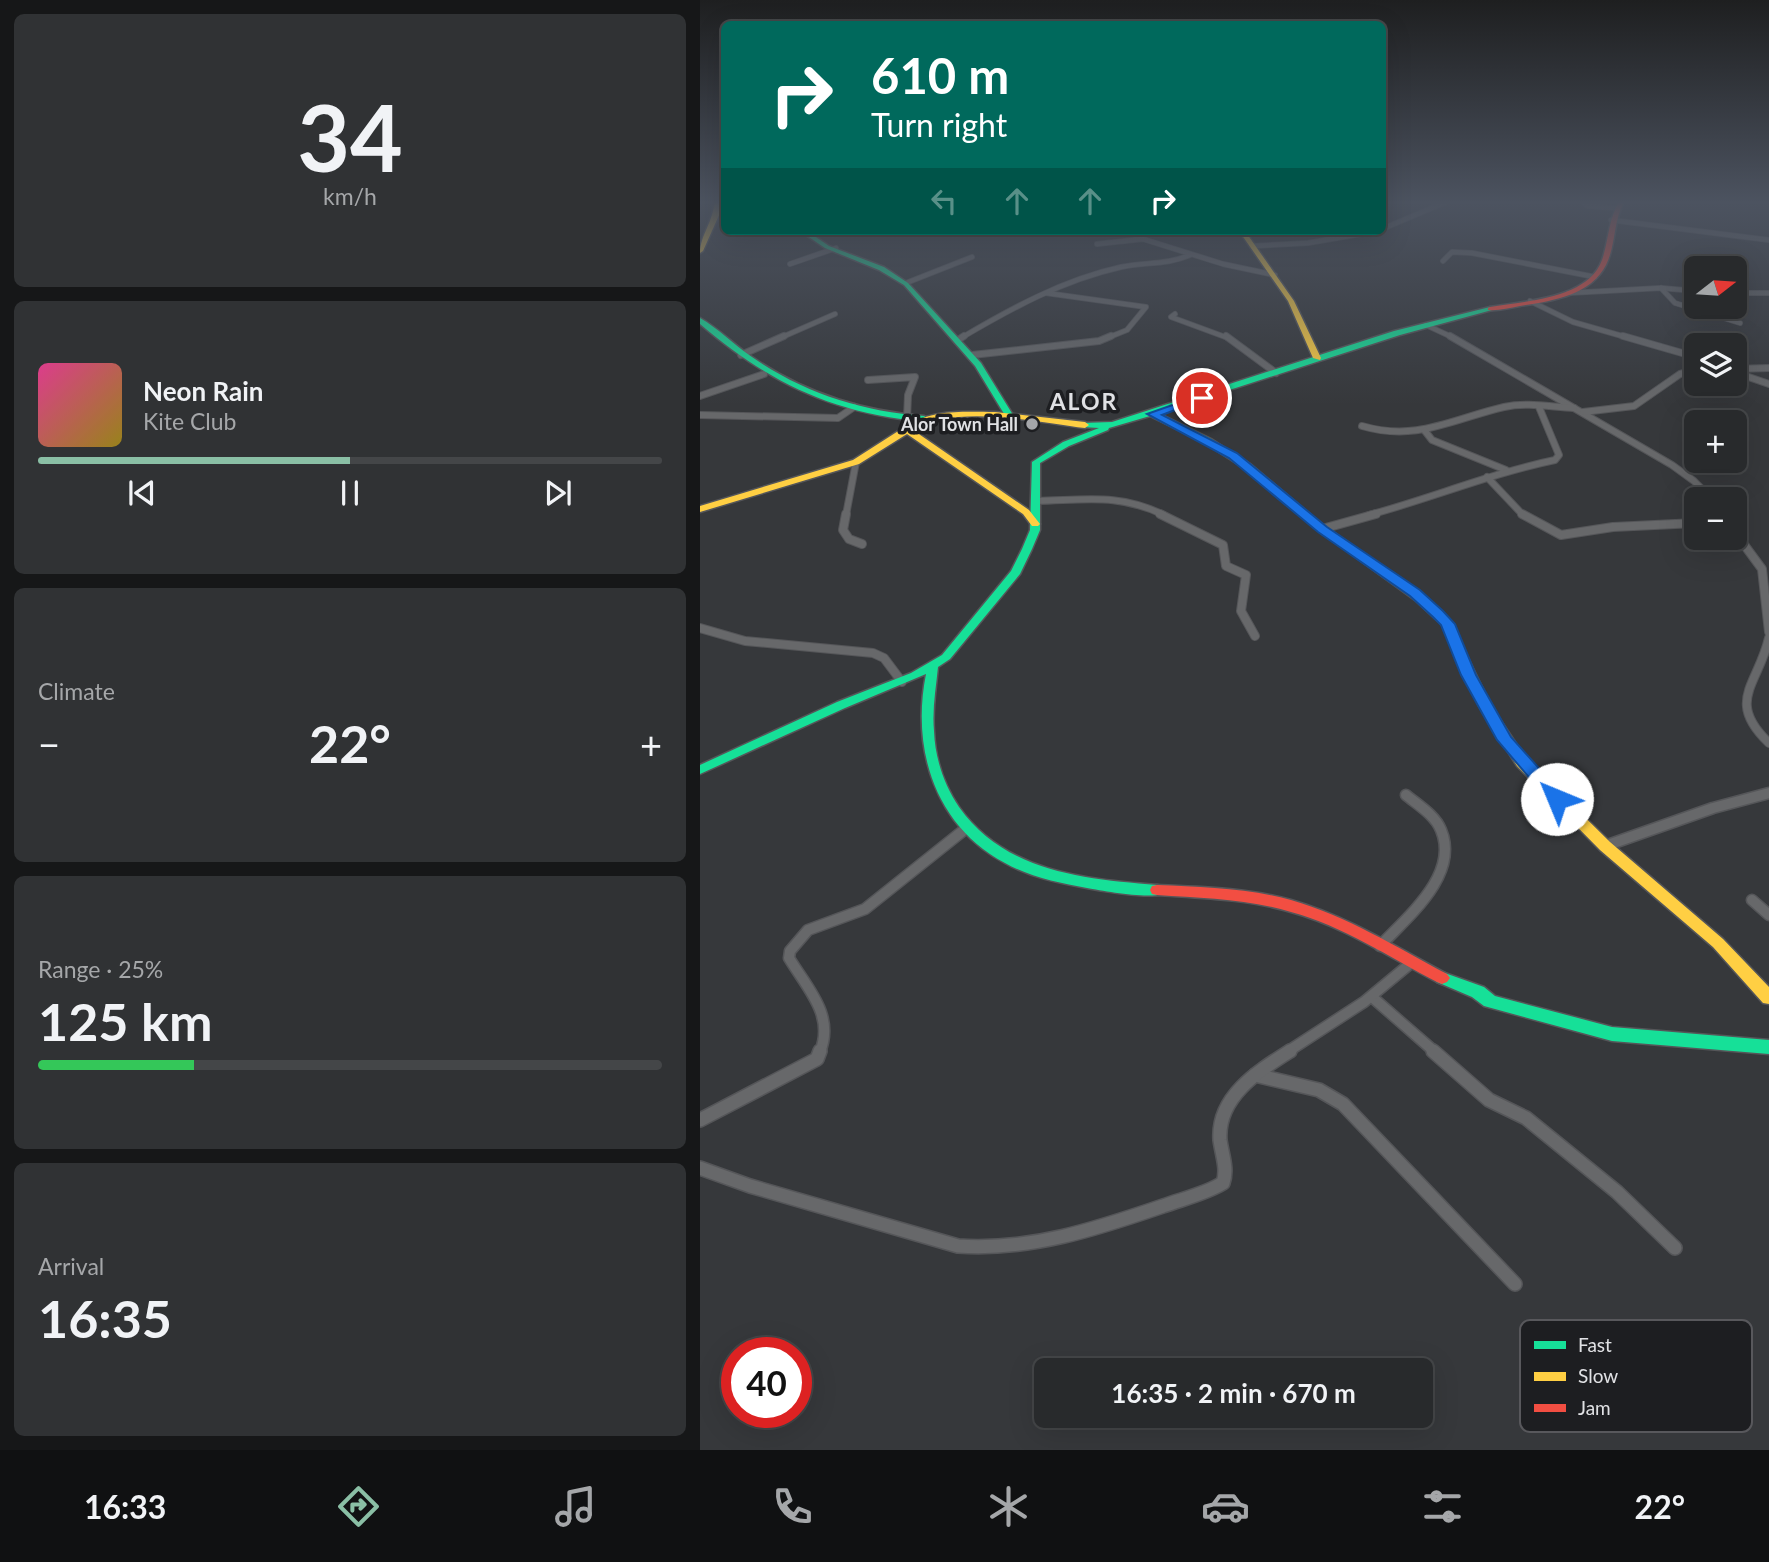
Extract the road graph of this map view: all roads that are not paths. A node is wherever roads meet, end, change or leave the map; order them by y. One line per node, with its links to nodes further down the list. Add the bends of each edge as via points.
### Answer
1 (885, 270): 10 (street)
2 (940, 270): 10 (street)
3 (1111, 270): 13 (street)
4 (1253, 270): 8 (street)
5 (1271, 270): 8 (street)
6 (1557, 270): 9 (street)
7 (1600, 270): 9 (street)
8 (1275, 275): 27 (street)
9 (1595, 277): 14 (street)
10 (906, 283): 23 (street)
11 (1661, 288): 12 (street); 14 (street); 21 (street, via 1675,303)
12 (1684, 290)
13 (1046, 293): 23 (street); 26 (street, via 1146,307 1128,330 1099,341)
14 (1568, 293): 17 (street)
15 (1747, 293): 16 (street)
16 (1769, 293)
17 (1530, 301): 22 (street); 24 (street, via 1573,322)
18 (835, 314): 25 (street)
19 (1175, 314): 30 (street, via 1171,317 1228,337)
20 (700, 320): 25 (street)
21 (1740, 323)
22 (1426, 325): 27 (street); 39 (street, via 1500,362)
23 (958, 340): 26 (street)
24 (1684, 354)
25 (741, 355): 32 (street)
26 (972, 355): 42 (street)
27 (1317, 358): 30 (street)
28 (1769, 369): 29 (street)
29 (1747, 370)
30 (1276, 373): 40 (street)
31 (1684, 373): 39 (street, via 1634,406)
32 (764, 374): 36 (street); 37 (street, via 809,396)
33 (1747, 376): 35 (street)
34 (869, 380): 43 (street, via 915,377 908,395)
35 (1769, 384)
36 (700, 396)
37 (854, 407): 41 (street, via 838,418); 43 (street)
38 (1539, 407): 39 (street); 46 (street, via 1501,408); 48 (street, via 1559,457)
39 (1579, 410): 50 (street)
40 (1153, 414): 44 (street); 56 (street, via 1233,456)
41 (700, 415)
42 (1009, 415): 43 (street, via 928,419); 44 (street)
43 (908, 425): 47 (street); 53 (street)
44 (1113, 425): 51 (street, via 1036,462)
45 (1362, 426): 46 (street, via 1385,433)
46 (1425, 431): 48 (street, via 1432,440)
47 (856, 462): 52 (street); 57 (street, via 843,530 849,539)
48 (1506, 470): 49 (street)
49 (1487, 477): 55 (street, via 1524,516 1561,535); 56 (street, via 1448,493)
50 (1699, 487)
51 (1036, 504): 53 (street); 54 (street); 61 (street, via 1110,499 1137,502 1223,545 1226,566 1246,576 1241,611)
52 (700, 509)
53 (1021, 509): 54 (street)
54 (1035, 524): 63 (street, via 1016,572)
55 (1684, 524)
56 (1322, 529): 70 (street, via 1415,593 1447,624 1505,740)
57 (862, 544)
58 (1747, 549): 60 (street, via 1762,569)
59 (700, 628): 64 (street, via 745,640 873,653 884,657)
60 (1769, 632)
61 (1255, 636)
62 (1769, 638): 65 (street, via 1761,670 1743,703 1751,726)
63 (933, 667): 64 (street); 69 (street, via 925,732 942,796)
64 (902, 682): 66 (street)
65 (1769, 743)
66 (700, 770)
67 (1769, 793): 70 (street)
68 (1406, 795): 73 (street, via 1440,829 1443,859 1430,890)
69 (964, 830): 73 (street, via 995,853 1044,876 1082,885 1267,900 1307,911); 79 (street, via 865,909 821,923 799,939 789,958 826,1023 823,1049 817,1059)
70 (1605, 846): 76 (street, via 1718,943)
71 (1752, 900): 72 (street)
72 (1769, 915)
73 (1380, 946): 74 (street)
74 (1411, 963): 75 (street); 77 (street, via 1490,1001 1559,1022 1612,1034)
75 (1372, 997): 78 (street); 81 (street, via 1489,1100 1526,1118 1596,1174)
76 (1769, 998)
77 (1769, 1047)
78 (1255, 1075): 80 (street, via 1224,1108 1220,1124 1223,1183 1049,1240 1007,1248 958,1246 773,1194); 82 (street, via 1319,1090 1343,1104)
79 (700, 1120)
80 (700, 1168)
81 (1675, 1248)
82 (1515, 1284)

